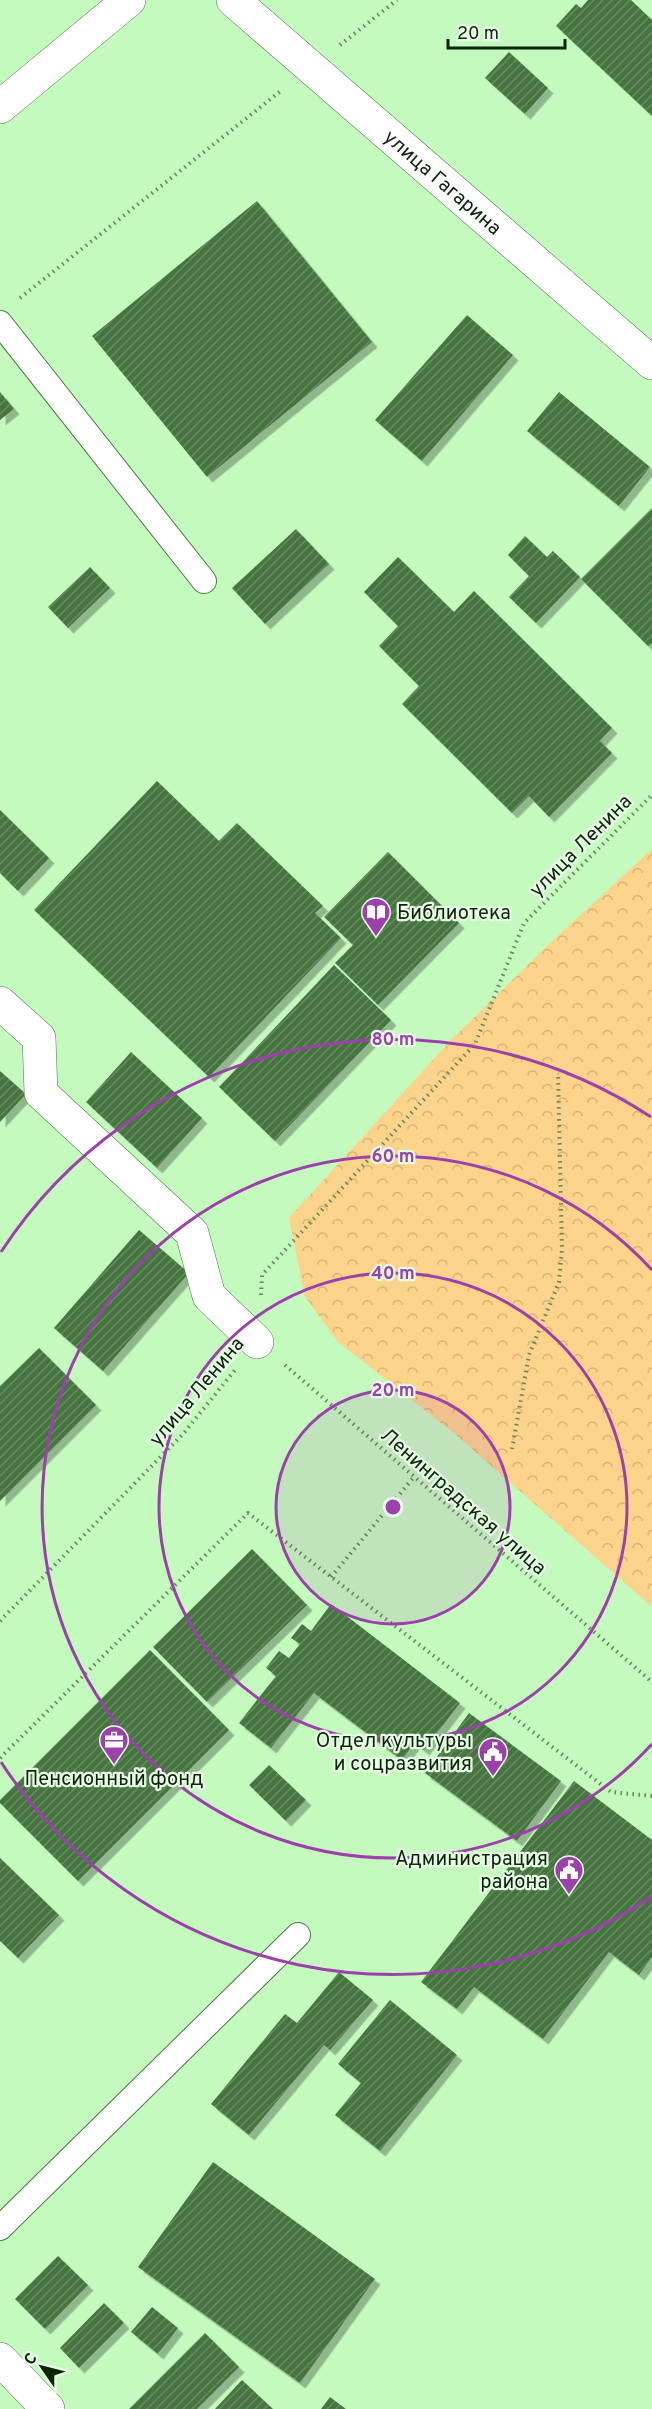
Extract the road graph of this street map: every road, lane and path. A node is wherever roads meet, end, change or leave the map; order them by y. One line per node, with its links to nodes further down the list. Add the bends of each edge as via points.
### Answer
1 (129, 0): 5 (street)
2 (233, 0): 4 (street, улица Гагарина)
3 (397, 0): 4 (path)
4 (312, 66): 6 (path); 8 (street, улица Гагарина)
5 (0, 108)
6 (18, 299)
7 (0, 323): 9 (lane)
8 (652, 363)
9 (204, 580)
10 (652, 795): 13 (path, улица Ленина, via 524,923 475,1044 262,1275)
11 (0, 1003): 13 (street, via 39,1038 41,1093 192,1233 208,1296)
12 (558, 1073): 14 (path, via 562,1249 559,1282 529,1355)
13 (257, 1342): 15 (path, Ленинградская улица); 17 (path, улица Ленина, via 183,1434)
14 (512, 1449)
15 (414, 1477): 16 (path); 18 (path, Ленинградская улица)
16 (331, 1577): 19 (path, via 248,1513); 20 (path, via 611,1792)
17 (0, 1621)
18 (652, 1682)
19 (0, 1758)
20 (652, 1796)
21 (298, 1935): 22 (lane)
22 (0, 2228)
23 (0, 2359): 24 (street)
24 (48, 2409)

